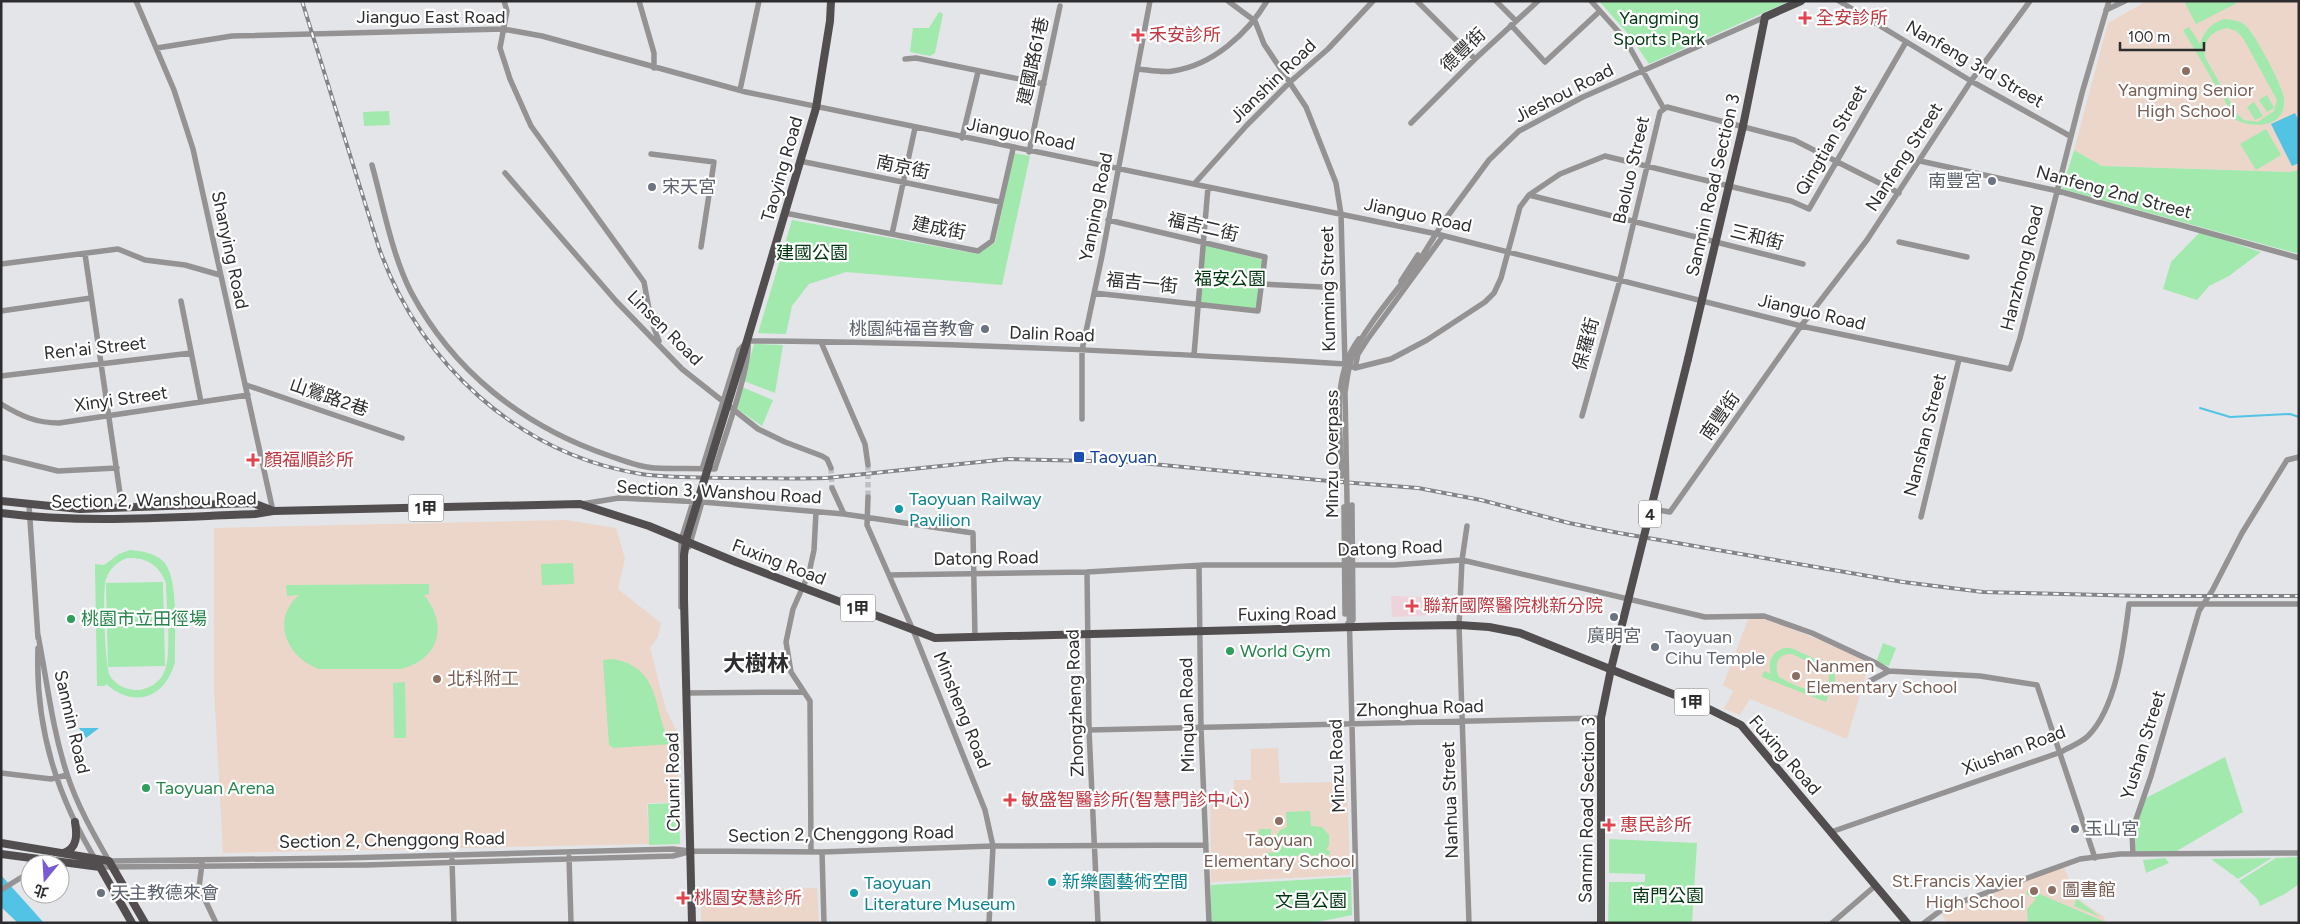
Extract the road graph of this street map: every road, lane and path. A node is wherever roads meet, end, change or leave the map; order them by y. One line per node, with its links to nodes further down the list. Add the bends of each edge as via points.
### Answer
1 (136, 1): 28 (street, Shanying Road)
2 (504, 1): 26 (street, via 507,11)
3 (639, 1): 31 (street, via 654,53)
4 (759, 1): 38 (street)
5 (831, 1): 39 (main road, Taoying Road)
6 (1150, 1): 32 (street, Yanping Road)
7 (1228, 1): 24 (street)
8 (1267, 1): 24 (street)
9 (1373, 1): 36 (street, Jianshin Road, via 1328,50)
10 (1417, 1): 30 (street)
11 (1496, 1): 23 (street)
12 (1538, 1): 23 (street, 德豐街)
13 (1591, 1): 21 (street, Baoluo Street)
14 (1801, 1): 22 (main road, Jieshou Road)
15 (1839, 1): 27 (street, Nanfeng 3rd Street)
16 (2030, 1): 35 (street, Nanfeng Street)
17 (2109, 1): 20 (street, Hanzhong Road)
18 (2125, 1): 20 (street)
19 (1060, 6): 37 (street, 建國路61巷)
20 (2106, 10): 44 (street, Hanzhong Road)
21 (1600, 11): 25 (street, via 1545,62); 33 (street, Baoluo Street, via 1625,39)
22 (1765, 17): 33 (street, Jieshou Road); 42 (main road, Sanmin Road Section 3 / 4)
23 (1516, 20): 25 (street, 德豐街)
24 (1254, 21): 32 (street, via 1239,36 1199,64 1172,71); 36 (street, Kunming Street, via 1264,44)
25 (1511, 25): 30 (street, 德豐街)
26 (503, 29): 28 (street, Jianguo East Road, via 232,36); 31 (street, Jianguo East Road, via 542,36); 94 (street, via 500,48 531,126 644,282 651,320)
27 (1906, 42): 35 (street, Nanfeng 3rd Street); 49 (street, Qingtian Street)
28 (157, 48): 81 (street, Shanying Road, via 193,149)
29 (906, 59): 34 (street, via 916,58)
30 (1475, 59): 41 (street, 德豐街)
31 (654, 68): 38 (street, Jianguo East Road)
32 (1138, 69): 54 (street, Yanping Road)
33 (1643, 70): 40 (street, Baoluo Street); 69 (street, Jieshou Road, via 1519,131 1489,160)
34 (978, 72): 37 (street); 45 (street)
35 (1971, 81): 44 (street, Nanfeng 3rd Street); 51 (street, Nanfeng Street)
36 (1290, 82): 57 (street, Jianshin Road); 65 (street, Kunming Street, via 1306,107 1336,183)
37 (1044, 84): 47 (street, 建國路61巷)
38 (740, 90): 39 (street, Jianguo East Road)
39 (816, 108): 43 (street, Jianguo Road); 50 (main road, Taoying Road)
40 (1664, 109): 42 (street, via 1667,107); 53 (street, Baoluo Street, via 1660,112)
41 (1411, 123)
42 (1743, 126): 49 (street, via 1794,140); 59 (main road, Sanmin Road Section 3 / 4)
43 (915, 128): 45 (street, Jianguo Road); 56 (street)
44 (2070, 136): 60 (street, Hanzhong Road)
45 (962, 138): 46 (street, Jianguo Road)
46 (1013, 149): 47 (street, Jianguo Road); 63 (street, 建成街)
47 (1029, 152): 54 (street, Jianguo Road)
48 (651, 154): 73 (street, via 714,162)
49 (1836, 160): 59 (street, Qingtian Street, via 1809,209); 61 (street)
50 (800, 161): 56 (street, 南京街); 64 (main road, Taoying Road)
51 (1920, 161): 60 (street, Nanfeng 2nd Street); 61 (street, Nanfeng Street)
52 (372, 165): 121 (street, via 410,290 453,354 491,391 531,420 568,441 654,468)
53 (1648, 166): 59 (street, Qingtian Street); 62 (street, Qingtian Street, via 1605,156 1560,174); 67 (street, Baoluo Street)
54 (1118, 168): 57 (street, Jianguo Road); 66 (street, Yanping Road)
55 (505, 173): 94 (street, Linsen Road, via 616,301)
56 (902, 183): 63 (street, 南京街); 68 (street)
57 (1195, 183): 58 (street, Jianguo Road)
58 (1208, 187): 65 (street, Jianguo Road); 70 (street)
59 (1728, 187): 71 (main road, Sanmin Road Section 3 / 4)
60 (2058, 191): 77 (street, Nanfeng 2nd Street); 102 (street, Hanzhong Road)
61 (1899, 193): 91 (street, Nanfeng Street)
62 (1529, 195): 67 (street, 三和街); 74 (street, Qingtian Street, via 1520,207)
63 (1000, 202): 68 (street, 建成街, via 992,240 978,251)
64 (785, 213): 68 (street, 建成街); 92 (main road, Taoying Road)
65 (1341, 214): 69 (street, Jianguo Road); 84 (street, Kunming Street)
66 (1108, 220): 70 (street, 福吉二街); 85 (street, Yanping Road)
67 (1634, 222): 71 (street, 三和街); 82 (street, Baoluo Street)
68 (892, 234)
69 (1438, 234): 74 (street, Jianguo Road); 78 (street, Jieshou Road); 100 (street, Jieshou Road, via 1354,346); 101 (street, Jieshou Road, via 1358,354)
70 (1203, 242): 83 (street, 福吉二街, via 1265,257); 89 (street)
71 (1715, 242): 80 (street, 三和街); 86 (main road, Sanmin Road Section 3 / 4)
72 (1899, 242): 76 (street)
73 (701, 247)
74 (1508, 251): 82 (street, Jianguo Road); 101 (street, Qingtian Street, via 1501,278 1485,302 1391,359)
75 (85, 254): 79 (street); 81 (street, via 118,249 145,260); 87 (street)
76 (1967, 257)
77 (2299, 258)
78 (1419, 261): 155 (street, Minzu Overpass, bridge, via 1352,357 1344,392)
79 (1, 264)
80 (1803, 264)
81 (220, 274): 104 (street, Shanying Road)
82 (1620, 280): 86 (street, Jianguo Road); 111 (street, 保羅街)
83 (1262, 284): 84 (street); 89 (street, 福吉一街, via 1258,311)
84 (1343, 288): 100 (street, Kunming Street)
85 (1094, 293): 89 (street, 福吉一街); 95 (street, Yanping Road)
86 (1702, 300): 91 (street, Jianguo Road); 164 (main road, Sanmin Road Section 3 / 4, bridge)
87 (92, 301): 90 (street); 99 (street)
88 (181, 301): 96 (street)
89 (1197, 304): 97 (street)
90 (1, 311)
91 (1801, 326): 98 (street, Jianguo Road); 133 (street, 南豐街, via 1670,512)
92 (748, 342): 93 (street, Dalin Road); 107 (street, Taoying Road, via 739,350); 109 (street, Taoying Road, via 749,350); 152 (main road, Taoying Road, bridge, via 687,536)
93 (821, 342): 95 (street, Dalin Road); 118 (street, via 865,444)
94 (661, 345): 107 (street, Linsen Road, via 682,369)
95 (1082, 350): 97 (street, Dalin Road); 114 (street, Yanping Road)
96 (191, 353): 99 (street, Ren'ai Street); 106 (street)
97 (1194, 355): 100 (street, Dalin Road)
98 (1959, 359): 102 (street, Jianguo Road); 140 (street, Nanshan Street)
99 (102, 362): 103 (street, Ren'ai Street); 112 (street)
100 (1345, 364): 101 (street, Dalin Road); 122 (street, via 1340,388)
101 (1355, 368)
102 (2010, 369)
103 (1, 376)
104 (246, 385): 105 (street, Shanying Road); 115 (street, 山鶯路2巷)
105 (248, 396): 106 (street, Xinyi Street); 134 (street, Shanying Road)
106 (201, 402): 112 (street, Xinyi Street)
107 (724, 402): 109 (street, Linsen Road); 110 (street, Taoying Road)
108 (1, 404): 112 (street, Xinyi Street, via 41,423)
109 (733, 409): 113 (street, Taoying Road); 120 (street, Linsen Road, via 767,434 827,459)
110 (720, 414): 113 (street); 121 (street, Taoying Road)
111 (1582, 416)
112 (109, 417): 119 (street)
113 (730, 418): 121 (street, Taoying Road, via 715,469)
114 (1082, 419)
115 (402, 438)
116 (1, 457): 119 (street, via 58,470)
117 (2299, 457): 153 (street, Yushan Street, via 2287,460)
118 (868, 465)
119 (117, 468): 131 (street)
120 (831, 468)
121 (702, 469)
122 (1342, 476)
123 (832, 488): 137 (street)
124 (868, 497): 139 (street)
125 (1, 502): 129 (main road, Section 2, Wanshou Road / 1甲)
126 (693, 502): 127 (street, Section 3, Wanshou Road); 128 (street, Section 3, Wanshou Road, via 619,498); 142 (street, Chunri Road)
127 (702, 502): 135 (street, Section 3, Wanshou Road); 143 (street, Chunri Road)
128 (580, 504): 134 (main road, Section 3, Wanshou Road / 1甲); 142 (main road, Fuxing Road / 1甲)
129 (29, 505): 131 (main road, Section 2, Wanshou Road / 1甲, via 80,509); 138 (street, Sanmin Road)
130 (1352, 505): 146 (street)
131 (122, 507): 134 (main road, Section 2, Wanshou Road / 1甲, via 253,503)
132 (1344, 507): 145 (street)
133 (1658, 510)
134 (273, 511): 138 (main road, Section 2, Wanshou Road / 1甲, via 129,519)
135 (816, 512): 137 (street, Section 3, Wanshou Road); 151 (street, via 814,550)
136 (1, 513): 138 (main road, Section 2, Wanshou Road / 1甲)
137 (846, 514): 139 (street)
138 (29, 516): 160 (street, Sanmin Road)
139 (866, 517): 149 (street, via 972,533); 150 (street, Minsheng Road)
140 (1921, 517)
141 (1467, 526): 144 (street, Nanhua Street)
142 (681, 540): 143 (main road, Fuxing Road / 1甲); 163 (street, Chunri Road, via 680,598)
143 (690, 543): 151 (main road, Fuxing Road / 1甲); 163 (street, Chunri Road, via 686,566)
144 (1462, 560): 146 (street, Datong Road); 156 (street, Nanhua Street); 165 (street, Datong Road, via 1705,617 1764,616 1812,633)
145 (1345, 565): 146 (street, Datong Road); 147 (street, Datong Road); 157 (street, via 1345,620)
146 (1352, 565): 157 (street, via 1353,620)
147 (1199, 566): 148 (street, Datong Road); 159 (street, Minquan Road)
148 (1087, 572): 149 (street, Datong Road); 161 (street, Zhongzheng Road)
149 (974, 573): 150 (street, Datong Road); 162 (street)
150 (889, 575): 158 (street, Minsheng Road)
151 (803, 587): 158 (main road, Fuxing Road / 1甲); 167 (street, via 793,609 786,642 791,672)
152 (684, 599): 163 (main road, Chunri Road)
153 (2204, 602): 154 (street); 174 (street, Xiushan Road, via 2129,604 2120,666 2103,713 2087,736); 194 (street, Yushan Street, via 2132,831)
154 (2299, 604)
155 (1349, 607): 157 (street, Minzu Road)
156 (1459, 625): 157 (main road, Fuxing Road / 1甲); 164 (main road, Fuxing Road / 1甲, via 1520,633); 170 (street, Nanhua Street)
157 (1349, 626): 159 (main road, Fuxing Road / 1甲); 171 (street, Minzu Road)
158 (913, 630): 162 (main road, Fuxing Road / 1甲, via 935,638); 183 (street, Minsheng Road, via 977,784)
159 (1201, 630): 161 (main road, Fuxing Road / 1甲); 172 (street, Minquan Road)
160 (38, 634): 176 (street, Sanmin Road, via 51,711); 177 (street, Sanmin Road, via 38,701)
161 (1087, 635): 162 (main road, Fuxing Road / 1甲); 173 (street, Zhongzheng Road)
162 (975, 638)
163 (686, 641): 168 (main road, Chunri Road)
164 (1611, 669): 169 (main road, Sanmin Road Section 3 / 4); 179 (main road, Fuxing Road / 1甲, via 1741,725)
165 (1889, 671): 166 (street); 174 (street, via 1980,676 2037,685)
166 (1868, 682)
167 (803, 692): 168 (street); 187 (street, via 810,702)
168 (687, 694): 185 (main road, Chunri Road)
169 (1601, 718): 170 (street, Zhonghua Road); 226 (main road, Sanmin Road Section 3 / 4)
170 (1462, 722): 171 (street, Zhonghua Road); 225 (street, Nanhua Street)
171 (1350, 725): 172 (street, Zhonghua Road); 224 (street, Minzu Road)
172 (1201, 728): 173 (street, Zhonghua Road); 181 (street, Minquan Road)
173 (1089, 730): 182 (street, Zhongzheng Road)
174 (2061, 752): 179 (street, Xiushan Road); 199 (street)
175 (1, 773): 177 (street)
176 (67, 775): 177 (street); 205 (street, Sanmin Road)
177 (57, 778): 178 (street, Sanmin Road)
178 (75, 822): 189 (main road, via 75,844); 200 (street, Sanmin Road)
179 (1831, 832): 212 (main road, Fuxing Road / 1甲)
180 (1, 843): 184 (main road, Section 2, Chenggong Road)
181 (1206, 844): 182 (street, Section 2, Chenggong Road); 223 (street, Minquan Road)
182 (1095, 845): 183 (street, Section 2, Chenggong Road); 222 (street, Zhongzheng Road)
183 (993, 846): 188 (street, Section 2, Chenggong Road); 221 (street, Minsheng Road)
184 (44, 850): 189 (main road, Section 2, Chenggong Road); 192 (street)
185 (690, 851): 186 (street, Section 2, Chenggong Road); 187 (street, Section 2, Chenggong Road); 202 (street, Section 2, Chenggong Road, via 673,856); 219 (main road, Chunri Road)
186 (569, 852): 193 (street, Section 2, Chenggong Road); 202 (street)
187 (810, 852): 188 (street, Section 2, Chenggong Road)
188 (822, 852): 220 (street)
189 (64, 853): 200 (main road, Section 2, Chenggong Road)
190 (2299, 853): 194 (street)
191 (1, 854): 196 (main road)
192 (43, 854)
193 (452, 854): 195 (street, Section 2, Chenggong Road); 203 (street)
194 (2133, 854): 199 (street)
195 (408, 856): 197 (street, Section 2, Chenggong Road); 206 (street)
196 (20, 857)
197 (375, 857): 198 (street, Section 2, Chenggong Road); 207 (street)
198 (204, 858): 201 (street, Section 2, Chenggong Road); 209 (street)
199 (2095, 858): 229 (street, via 2080,859 2046,870 1944,908)
200 (95, 859): 205 (main road, Section 2, Chenggong Road); 210 (street, Sanmin Road)
201 (173, 859): 205 (street, Section 2, Chenggong Road); 208 (street)
202 (569, 859): 203 (street, Section 2, Chenggong Road); 218 (street)
203 (452, 863): 206 (street, Section 2, Chenggong Road); 217 (street)
204 (70, 864): 210 (main road)
205 (110, 864): 208 (street, Section 2, Chenggong Road); 210 (street, Section 2, Chenggong Road); 215 (main road)
206 (409, 864): 207 (street, Section 2, Chenggong Road)
207 (376, 865): 209 (street, Section 2, Chenggong Road)
208 (173, 866): 209 (street, Section 2, Chenggong Road)
209 (202, 866): 216 (street, via 199,887)
210 (100, 867): 214 (main road)
211 (20, 879): 213 (street)
212 (1875, 886): 227 (street); 228 (main road, Fuxing Road / 1甲)
213 (1, 890)
214 (132, 923)
215 (145, 923)
216 (216, 923)
217 (454, 923)
218 (570, 923)
219 (692, 923)
220 (824, 923)
221 (989, 923)
222 (1098, 923)
223 (1209, 923)
224 (1357, 923)
225 (1469, 923)
226 (1601, 923)
227 (1832, 923)
228 (1907, 923)
229 (1924, 923)

